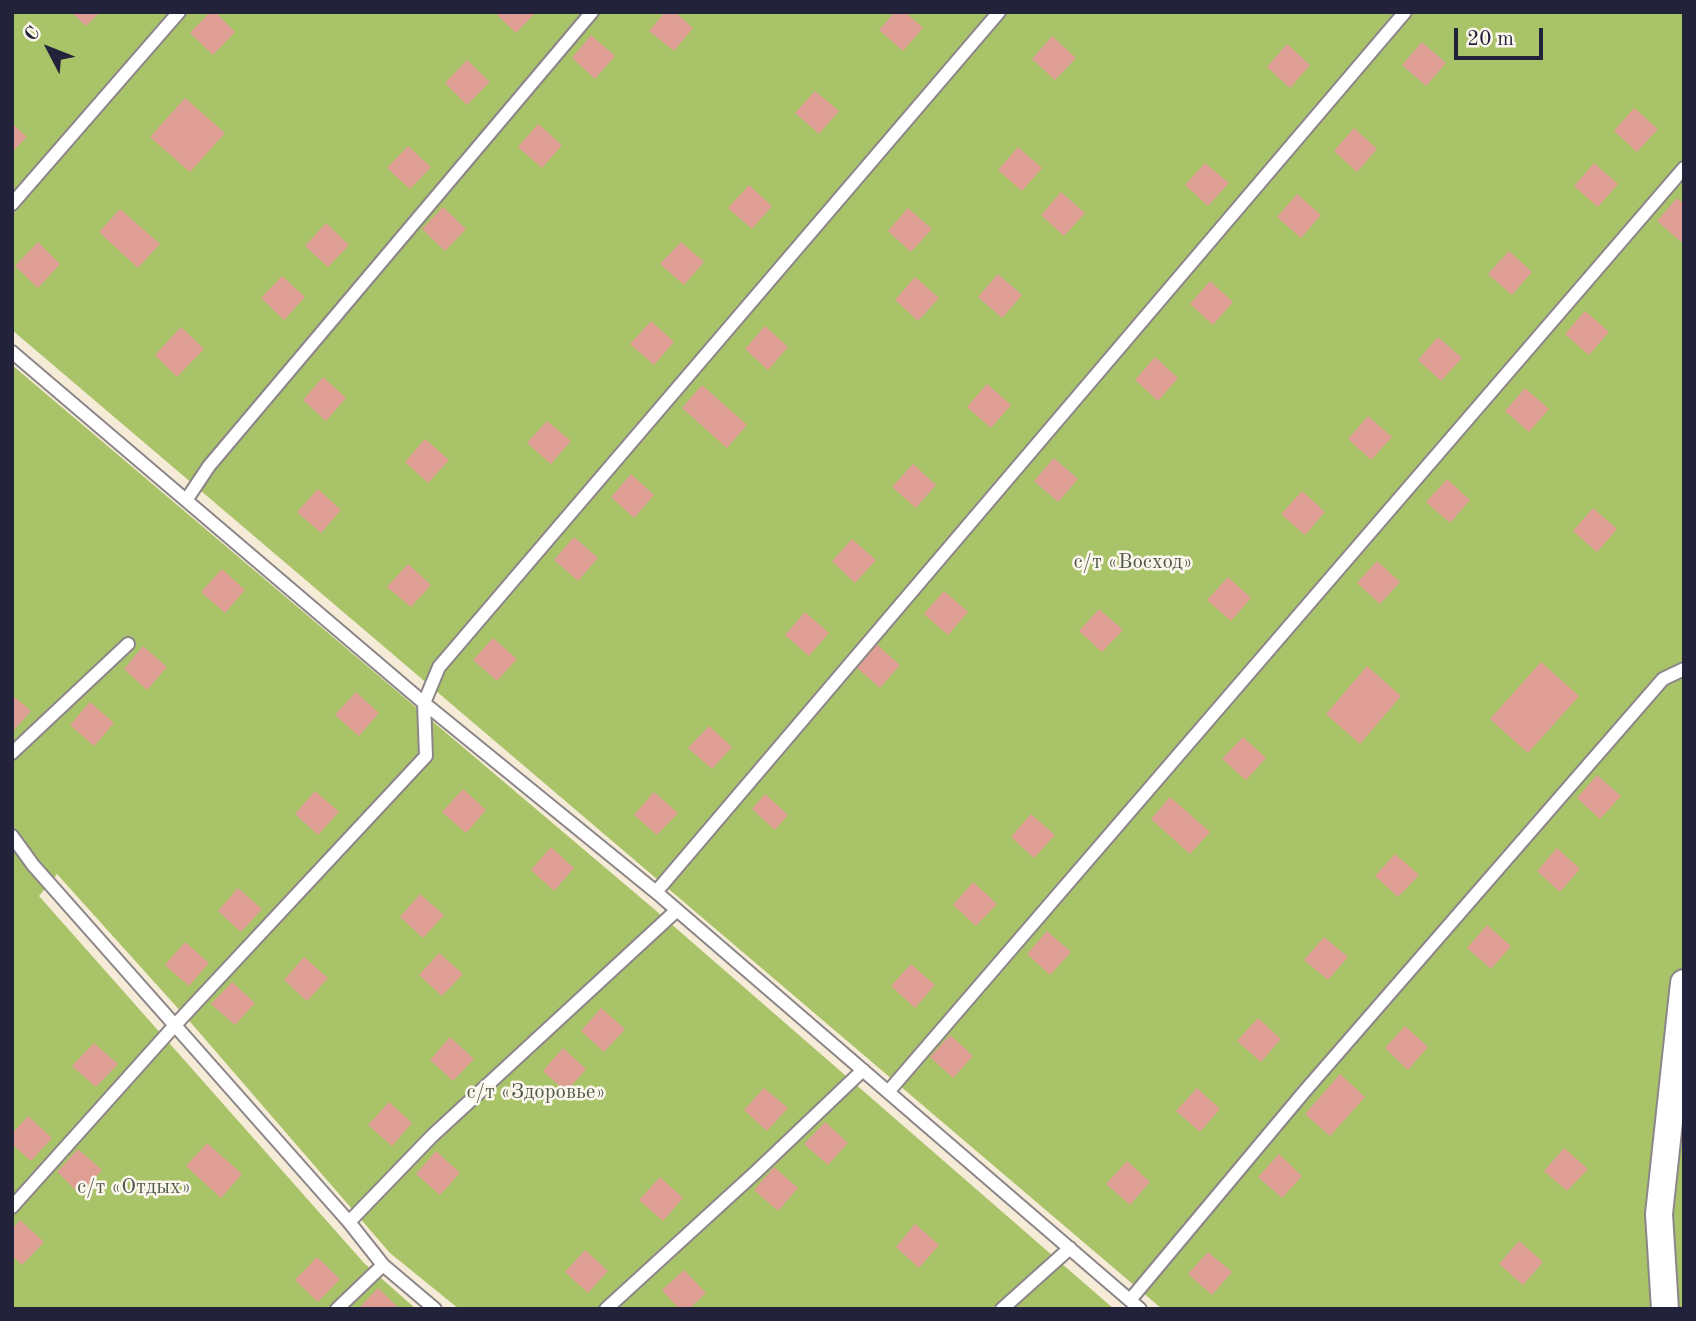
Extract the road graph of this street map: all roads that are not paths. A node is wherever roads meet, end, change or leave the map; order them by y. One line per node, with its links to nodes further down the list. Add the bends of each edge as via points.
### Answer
1 (179, 12): 6 (lane)
2 (592, 12): 8 (lane, via 209,466)
3 (999, 12): 11 (lane, via 439,667)
4 (1405, 12): 14 (lane)
5 (1684, 169): 19 (lane)
6 (12, 204)
7 (12, 352): 8 (lane)
8 (187, 499): 11 (lane)
9 (128, 644): 12 (lane)
10 (1684, 668): 24 (lane, via 1663,679 1304,1092)
11 (424, 703): 14 (lane); 17 (lane, via 426,756)
12 (12, 753)
13 (12, 836): 17 (lane)
14 (656, 892): 15 (lane)
15 (677, 910): 18 (lane); 21 (lane, via 432,1136)
16 (1684, 983): 29 (street, via 1659,1214)
17 (176, 1024): 20 (lane); 21 (lane)
18 (863, 1070): 19 (lane); 27 (lane)
19 (888, 1092): 22 (lane)
20 (12, 1207)
21 (349, 1222): 23 (lane)
22 (1070, 1248): 24 (lane); 28 (lane)
23 (383, 1265): 25 (lane); 26 (lane)
24 (1135, 1304)
25 (337, 1309)
26 (435, 1309)
27 (606, 1309)
28 (1002, 1309)
29 (1665, 1309)

